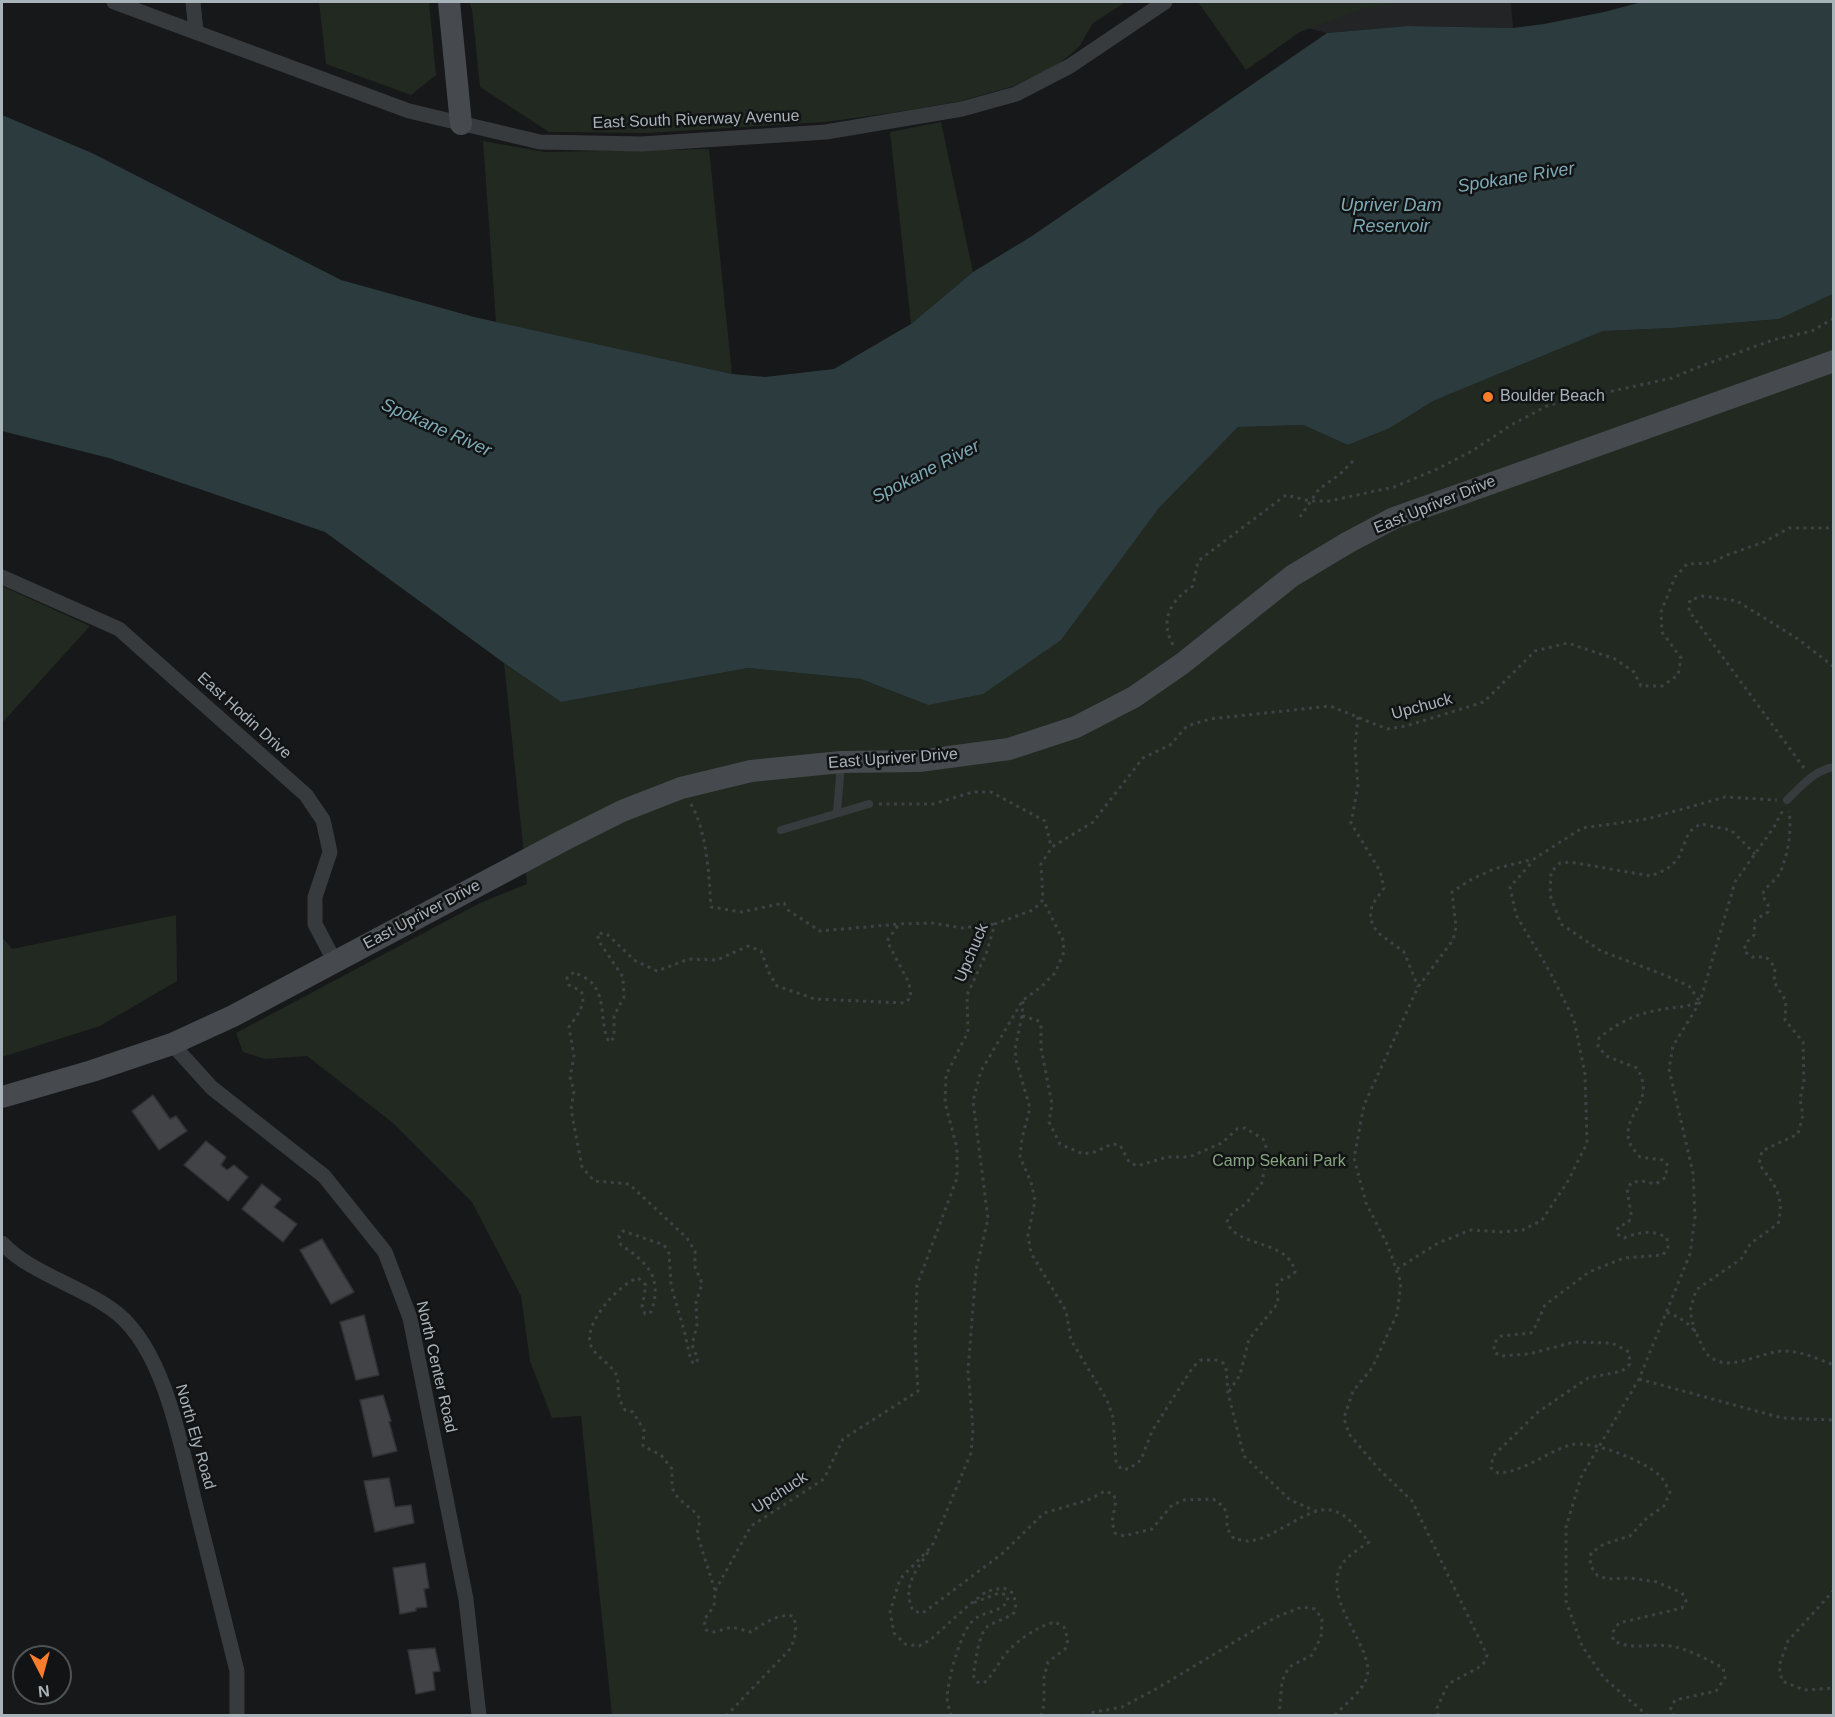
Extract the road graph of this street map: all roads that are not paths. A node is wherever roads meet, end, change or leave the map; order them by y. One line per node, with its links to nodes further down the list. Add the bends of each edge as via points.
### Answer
1 (114, 2): 5 (street, East South Riverway Avenue)
2 (193, 2): 5 (street)
3 (448, 2): 6 (main road)
4 (1165, 2): 6 (street, East South Riverway Avenue, via 1070,66 1016,94 962,109 826,132 642,144 540,142)
5 (196, 32): 6 (street, East South Riverway Avenue, via 409,111)
6 (461, 124)
7 (1833, 361): 9 (main road, East Upriver Drive, via 1394,518 1292,576 1183,663 1134,697 1076,727 1009,749 919,761)
8 (2, 577): 15 (street, East Hodin Drive, via 119,629 306,795 323,820 330,852 315,897 315,924)
9 (841, 762): 13 (lane); 15 (main road, East Upriver Drive, via 751,771 681,788 622,811)
10 (1833, 767): 11 (lane, via 1810,777)
11 (1787, 800)
12 (869, 804): 13 (lane)
13 (837, 813): 14 (lane)
14 (781, 830)
15 (335, 962): 16 (main road, East Upriver Drive, via 233,1017)
16 (172, 1044): 17 (main road, East Upriver Drive); 20 (street, North Center Road, via 212,1088 324,1176 385,1252 410,1318 466,1599)
17 (2, 1097)
18 (2, 1243): 19 (street, North Ely Road, via 41,1271 118,1314 147,1347 170,1404 237,1671)
19 (237, 1716)
20 (479, 1716)

